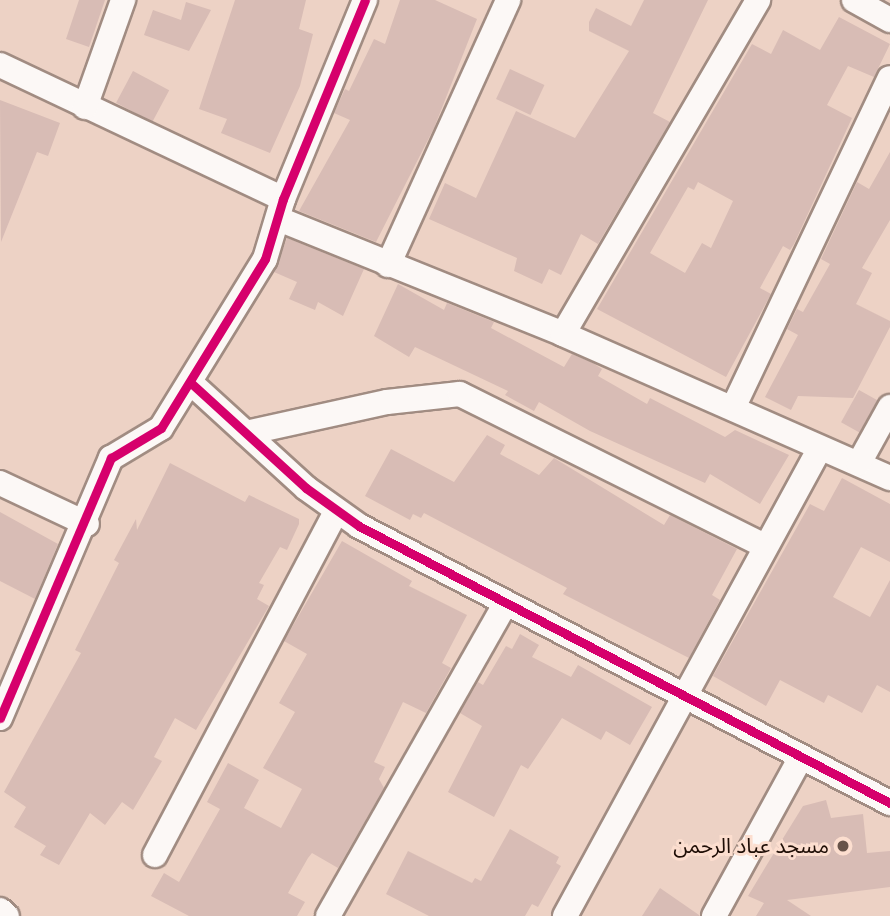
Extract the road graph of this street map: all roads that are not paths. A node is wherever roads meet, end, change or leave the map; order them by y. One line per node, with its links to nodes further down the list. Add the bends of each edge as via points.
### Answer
1 (123, 0): 9 (street)
2 (365, 0): 10 (street)
3 (508, 0): 11 (street)
4 (758, 0): 12 (street)
5 (855, 0): 6 (street)
6 (890, 20)
7 (0, 65): 9 (street)
8 (890, 78): 15 (street)
9 (85, 107): 10 (street)
10 (281, 209): 11 (street); 13 (street, via 265,259)
11 (388, 265): 12 (street)
12 (563, 334): 15 (street)
13 (191, 383): 16 (street); 22 (street, via 161,428 111,458)
14 (890, 407): 18 (street)
15 (733, 408): 17 (street)
16 (246, 433): 21 (street); 23 (street, via 387,402 460,394)
17 (820, 447): 18 (street); 23 (street)
18 (859, 463): 19 (street)
19 (890, 478)
20 (0, 483): 22 (street)
21 (336, 511): 24 (street); 29 (street)
22 (87, 524): 26 (street)
23 (763, 545): 25 (street)
24 (505, 604): 25 (street); 32 (street)
25 (681, 699): 27 (street); 33 (street)
26 (0, 718)
27 (800, 759): 28 (street); 34 (street)
28 (888, 797)
29 (155, 855)
30 (0, 910): 31 (street)
31 (8, 916)
32 (328, 916)
33 (565, 916)
34 (714, 916)

